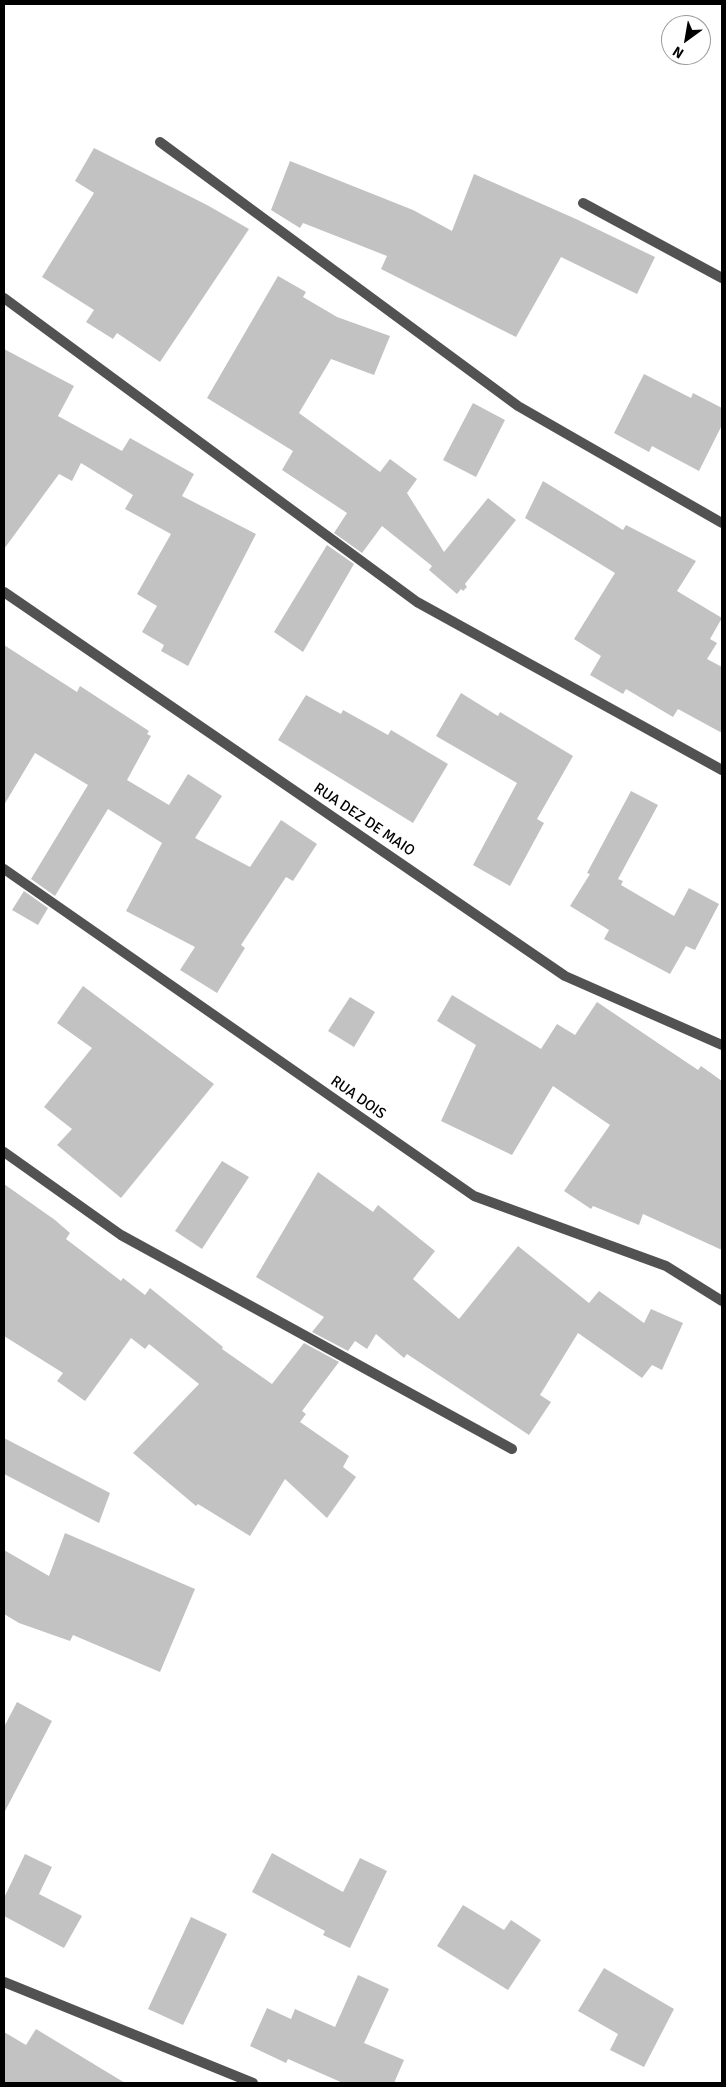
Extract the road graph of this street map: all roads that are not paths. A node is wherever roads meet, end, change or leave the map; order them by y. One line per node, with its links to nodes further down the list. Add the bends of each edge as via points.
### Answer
1 (160, 142): 5 (street, via 518,406)
2 (583, 204): 3 (street)
3 (722, 278)
4 (4, 298): 7 (street, via 417,602)
5 (722, 523)
6 (4, 592): 9 (street, RUA DEZ DE MAIO, via 565,976)
7 (722, 770)
8 (4, 869): 11 (street, RUA DOIS, via 474,1196 666,1266)
9 (722, 1045)
10 (4, 1152): 12 (street, via 121,1235)
11 (722, 1301)
12 (512, 1449)
13 (4, 1982): 14 (street)
14 (253, 2083)

